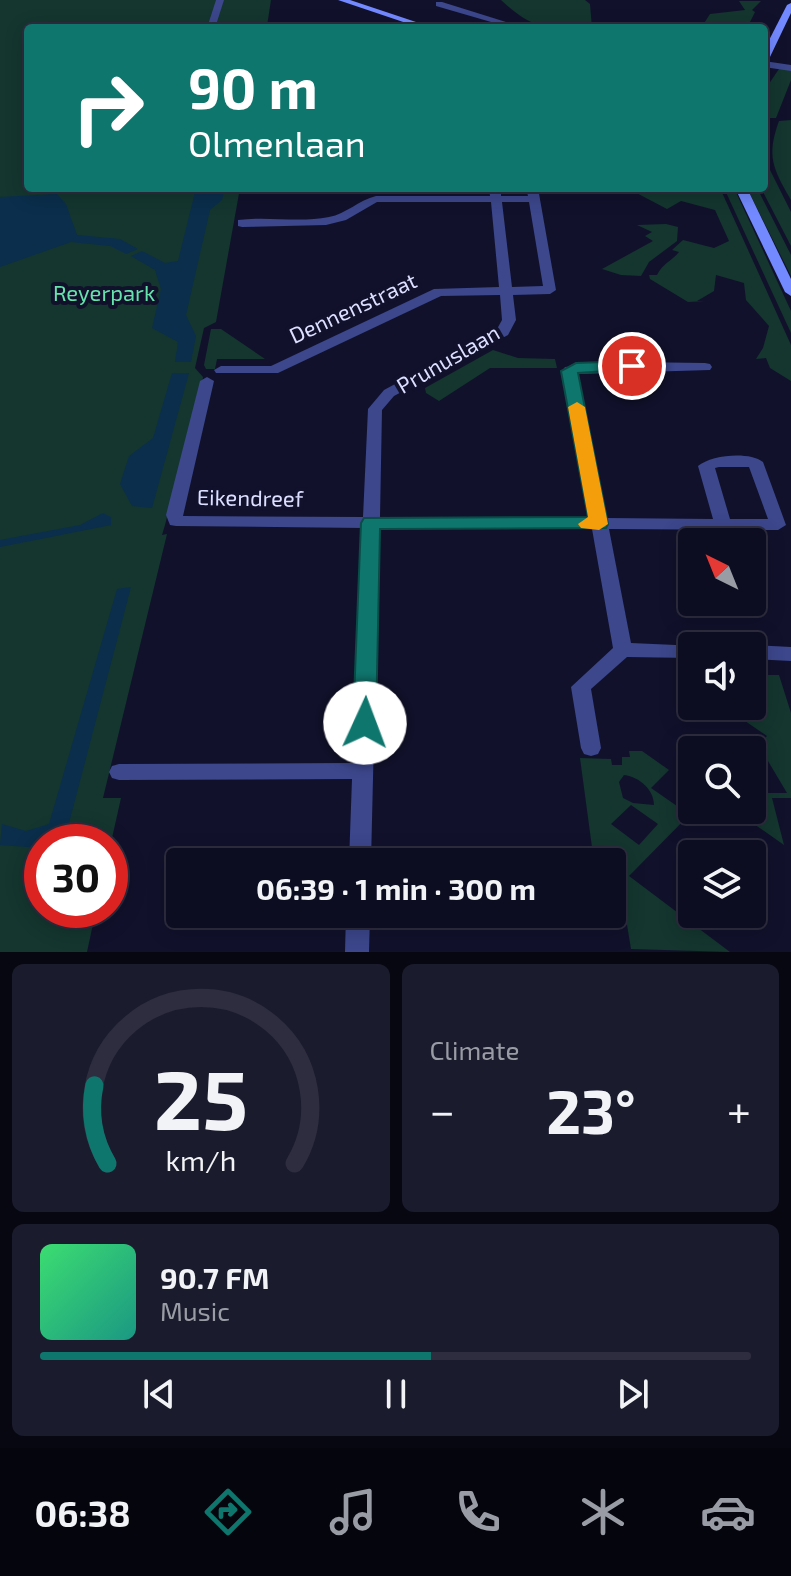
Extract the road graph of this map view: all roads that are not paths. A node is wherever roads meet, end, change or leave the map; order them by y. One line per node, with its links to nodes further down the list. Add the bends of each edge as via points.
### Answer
1 (220, 0): 7 (street)
2 (342, 0): 6 (street)
3 (351, 0): 6 (street)
4 (439, 4): 9 (street)
5 (791, 5): 10 (street)
6 (367, 8): 8 (street)
7 (212, 24)
8 (417, 24)
9 (507, 24)
10 (768, 50)
11 (768, 57): 12 (street)
12 (791, 68)
13 (743, 192): 18 (street)
14 (534, 193): 15 (street); 17 (street, Dennenstraat, via 550,290)
15 (496, 194): 16 (street, via 376,199 325,222); 17 (street, Prunuslaan)
16 (242, 223)
17 (506, 290): 20 (street, Dennenstraat, via 439,292 273,370); 21 (street, Prunuslaan, via 509,320 503,332 389,393 375,409)
18 (791, 292)
19 (705, 367): 22 (street, via 570,370)
20 (214, 375): 21 (street, Eikendreef, via 176,521)
21 (371, 523): 22 (street); 29 (street, Prunuslaan)
22 (599, 524): 23 (street); 24 (street)
23 (723, 524): 23 (street, via 778,525 755,462 706,466)
24 (623, 650): 25 (street); 28 (street, via 581,687)
25 (678, 651)
26 (766, 653): 27 (street)
27 (791, 654)
28 (591, 748)
29 (364, 771): 30 (street); 31 (street, Prunuslaan)
30 (119, 772)
31 (361, 848)
32 (358, 928): 33 (street)
33 (357, 952)

